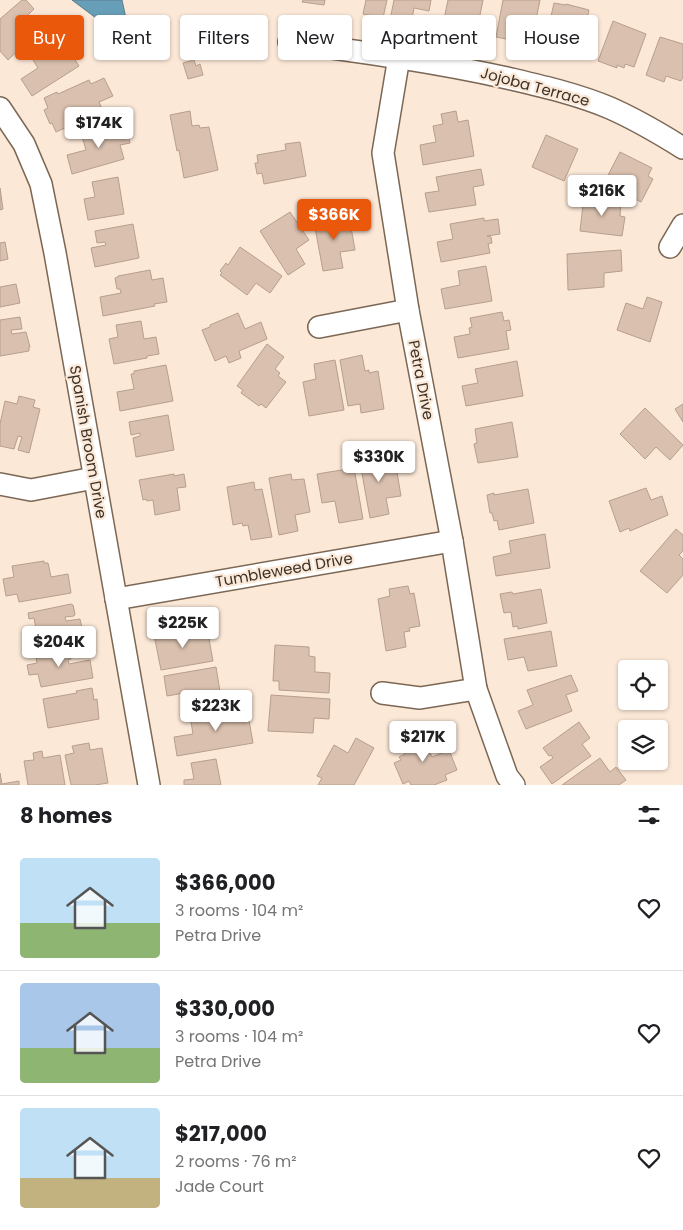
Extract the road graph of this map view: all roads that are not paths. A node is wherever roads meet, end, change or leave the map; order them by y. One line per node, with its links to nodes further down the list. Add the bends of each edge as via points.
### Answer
1 (398, 60): 7 (street, Petra Drive, via 383,152)
2 (416, 60): 4 (street, Jojoba Terrace, via 554,89 608,107)
3 (0, 108): 9 (street, Spanish Broom Drive, via 24,144 41,184)
4 (683, 148)
5 (683, 225): 6 (street)
6 (670, 247)
7 (408, 310): 8 (street); 11 (street, Petra Drive)
8 (319, 327)
9 (94, 478): 10 (street, via 31,490); 12 (street, Spanish Broom Drive)
10 (0, 484)
11 (452, 541): 12 (street, Tumbleweed Drive); 13 (street, Petra Drive)
12 (116, 599): 15 (street, Spanish Broom Drive)
13 (476, 690): 14 (street, via 420,698); 16 (street, Petra Drive, via 507,776)
14 (382, 693)
15 (149, 785)
16 (514, 785)

